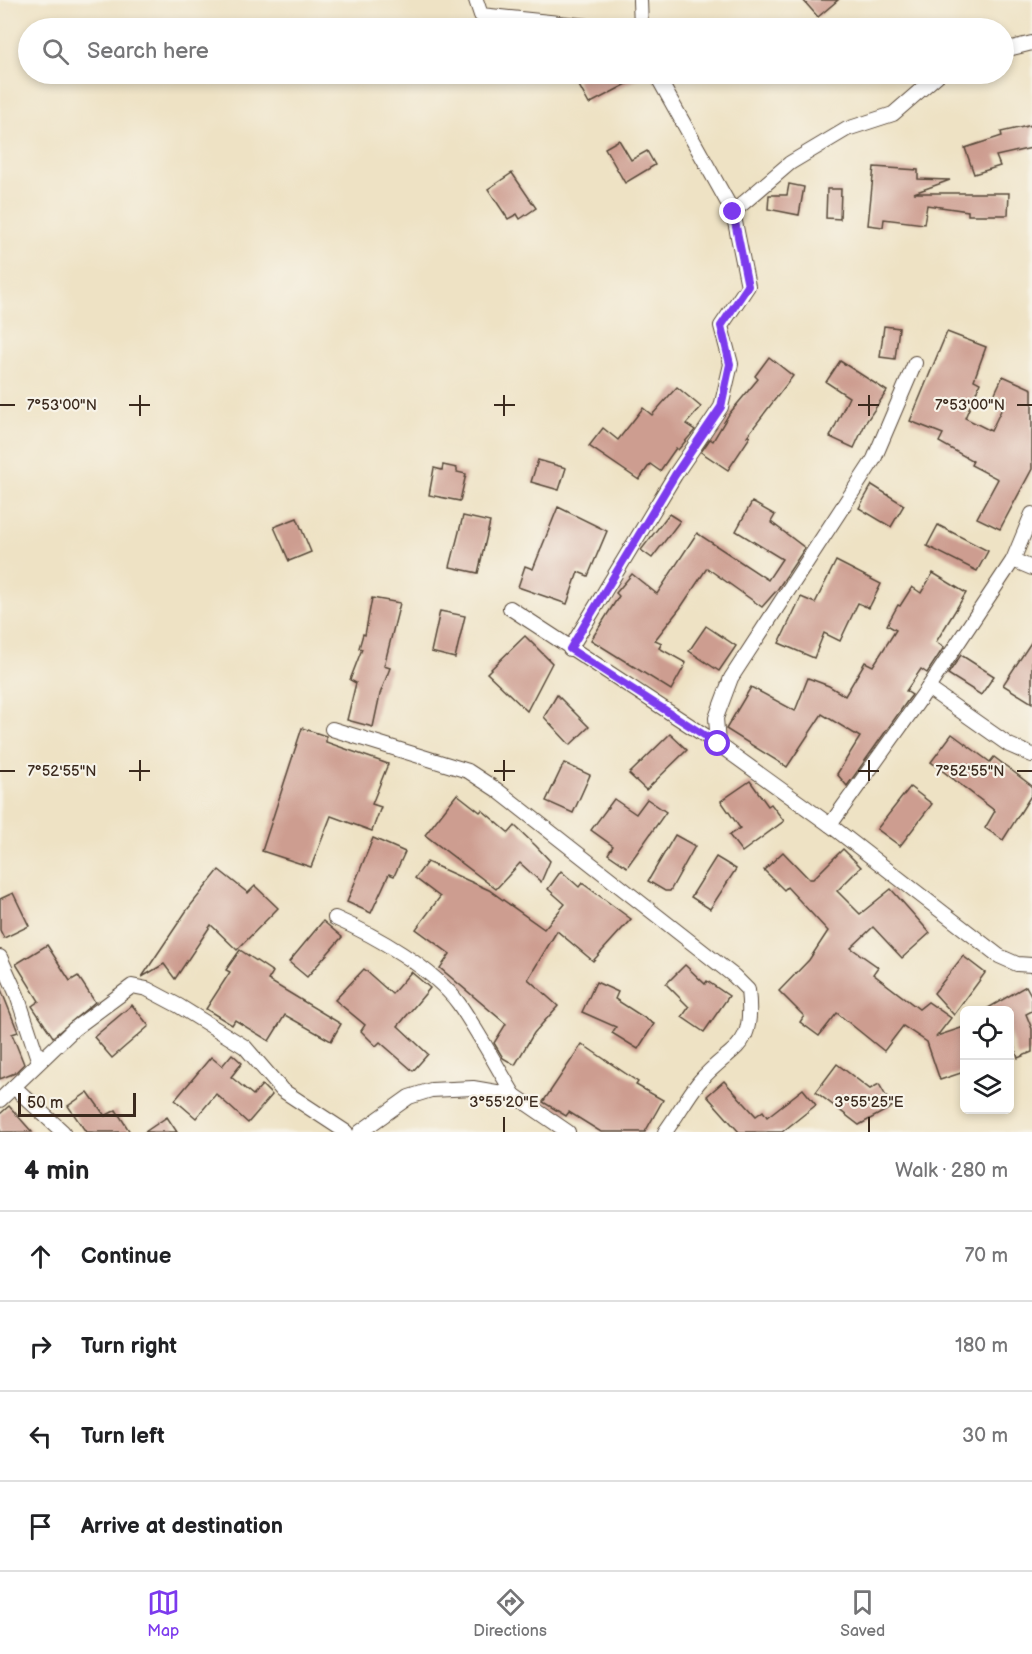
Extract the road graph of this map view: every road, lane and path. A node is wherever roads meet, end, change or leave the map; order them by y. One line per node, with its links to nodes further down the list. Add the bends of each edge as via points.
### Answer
1 (476, 0): 3 (street, via 481,15)
2 (640, 0): 4 (street)
3 (510, 18)
4 (641, 18)
5 (1032, 43): 6 (street)
6 (1014, 48)
7 (662, 84): 9 (street)
8 (928, 84): 9 (street, via 893,114 847,129 790,163)
9 (733, 212): 15 (street, via 748,286 721,326 730,364 721,407 675,475)
10 (915, 363): 18 (street, via 874,459 731,678 716,718)
11 (1032, 514): 12 (street)
12 (1013, 560): 13 (street); 16 (street)
13 (1032, 568)
14 (510, 608): 15 (street)
15 (570, 649): 18 (street)
16 (928, 688): 19 (street, via 1010,745); 20 (street)
17 (332, 729): 32 (street, via 468,771 748,990 748,1031 737,1047 699,1082)
18 (718, 744): 20 (street)
19 (1032, 755)
20 (831, 825): 23 (street, via 999,956)
21 (334, 918): 26 (street, via 363,931 432,977 458,1002)
22 (0, 957): 24 (street)
23 (1032, 965)
24 (39, 1062): 25 (street); 29 (street, via 74,1029 132,986 147,989 245,1047 282,1090)
25 (14, 1087): 27 (street); 28 (street)
26 (514, 1095): 30 (street, via 473,1088 431,1090 409,1097); 31 (street)
27 (0, 1100)
28 (63, 1132)
29 (346, 1132)
30 (360, 1132)
31 (568, 1132)
32 (665, 1132)

